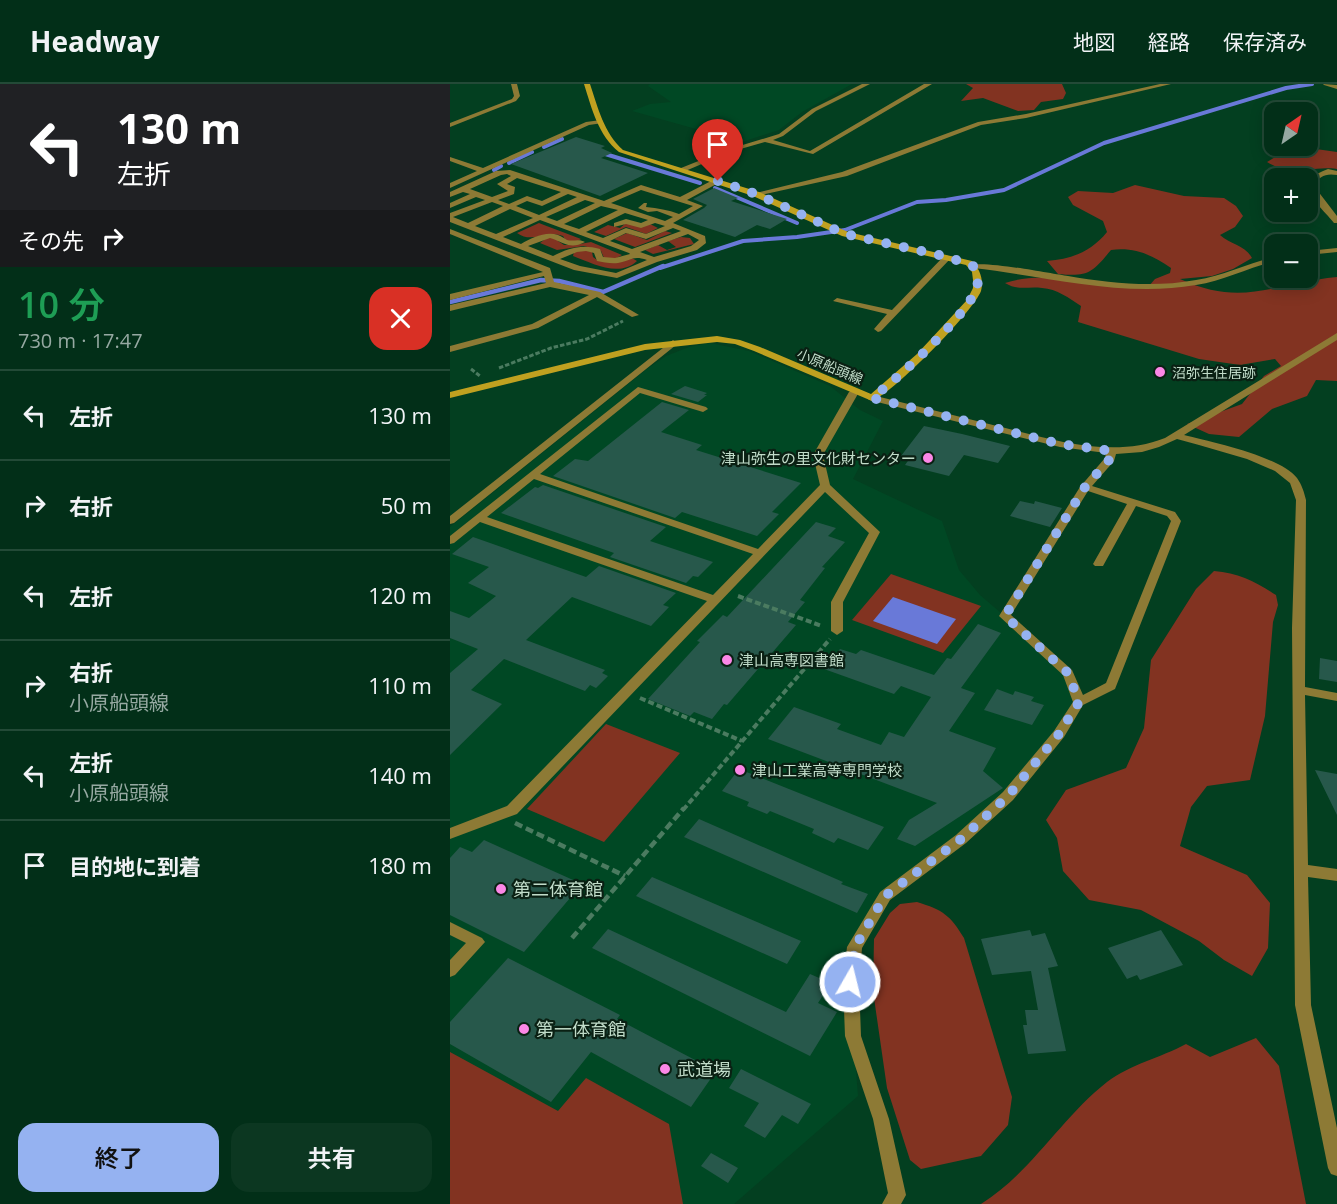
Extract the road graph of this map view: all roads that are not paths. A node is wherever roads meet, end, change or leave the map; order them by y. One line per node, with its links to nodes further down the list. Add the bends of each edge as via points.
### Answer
1 (514, 84): 9 (street, via 514,100)
2 (587, 84): 8 (main road)
3 (867, 84): 10 (street)
4 (929, 84): 10 (street, via 811,153)
5 (1168, 84): 23 (street, via 980,123 844,174)
6 (1326, 84): 7 (street)
7 (1337, 87)
8 (601, 122): 12 (main road, via 610,141 621,151); 13 (street, via 588,123)
9 (450, 125)
10 (766, 140): 12 (street)
11 (450, 159): 13 (street)
12 (680, 170): 16 (main road)
13 (484, 171): 18 (street)
14 (1337, 173): 39 (street, via 1328,171 1314,178 1310,186)
15 (517, 176): 17 (street); 19 (street, via 504,172); 28 (street, via 501,184 513,190)
16 (718, 181): 23 (main road); 27 (street)
17 (544, 184): 21 (street); 28 (street)
18 (450, 186)
19 (463, 189): 22 (street); 24 (street)
20 (631, 191): 25 (street); 27 (street, via 641,187); 33 (street)
21 (567, 192): 26 (street); 31 (street, via 542,204 527,198)
22 (476, 194): 28 (street); 30 (street)
23 (756, 194): 55 (main road, via 845,234)
24 (450, 195)
25 (620, 196): 29 (street); 34 (street, via 632,200 631,205 645,204 642,208 646,210)
26 (584, 197): 29 (street); 35 (street)
27 (681, 200): 33 (street, via 699,206)
28 (496, 201): 31 (street); 36 (street); 36 (street, via 469,205)
29 (605, 204): 32 (street); 40 (street)
30 (450, 206)
31 (510, 206): 35 (street); 42 (street)
32 (625, 210): 37 (street); 38 (street)
33 (690, 210): 34 (street)
34 (679, 216): 41 (street)
35 (539, 217): 40 (street); 46 (street)
36 (451, 218): 42 (street)
37 (604, 220): 38 (street, via 619,226 626,221 641,226); 45 (street)
38 (655, 220): 41 (street)
39 (1337, 220)
40 (561, 225): 45 (street)
41 (668, 225): 44 (street); 48 (street, via 646,237 626,230)
42 (468, 226): 46 (street)
43 (450, 231): 60 (street)
44 (688, 231): 49 (street); 57 (street, via 703,242)
45 (579, 232): 47 (street)
46 (496, 237): 50 (street)
47 (593, 237): 48 (street); 50 (street, via 569,244 550,235)
48 (604, 241): 54 (street)
49 (660, 241): 51 (street); 54 (street)
50 (522, 246): 56 (street)
51 (669, 247)
52 (1337, 250): 53 (street)
53 (1318, 252)
54 (634, 253): 56 (street, via 609,261 600,258 597,251 584,248); 57 (street)
55 (948, 257): 59 (main road); 66 (street)
56 (554, 259): 57 (street, via 617,276)
57 (654, 260)
58 (1264, 263): 59 (street, via 1216,279 1177,285 1099,283)
59 (973, 266): 74 (main road, 小原船頭線, via 978,285 967,304 907,369)
60 (548, 273): 61 (street); 63 (street)
61 (550, 284): 62 (street); 65 (street)
62 (597, 294): 67 (street); 71 (street, via 535,326)
63 (450, 297)
64 (837, 301): 66 (street)
65 (450, 308)
66 (893, 313): 68 (street)
67 (635, 315)
68 (878, 329)
69 (1337, 336): 76 (street)
70 (674, 343): 72 (main road, 小原船頭線, via 710,339 737,342); 73 (main road, 小原船頭線, via 613,354); 83 (street)
71 (450, 349)
72 (854, 392): 74 (main road, 小原船頭線); 79 (street, via 818,455)
73 (450, 395)
74 (872, 398): 77 (street, via 1060,444)
75 (703, 410): 78 (street, via 638,390)
76 (1175, 436): 77 (street, via 1154,447); 89 (street, via 1274,468 1291,477 1298,487)
77 (1112, 451): 80 (street, via 1110,459)
78 (532, 475): 82 (street); 85 (street)
79 (825, 486): 85 (street); 88 (street, via 875,532 837,602)
80 (1085, 487): 81 (street); 91 (street, via 1005,616 1068,673)
81 (1133, 502): 86 (street); 91 (street, via 1171,514 1176,520 1111,686)
82 (479, 518): 84 (street); 87 (street)
83 (450, 521)
84 (450, 541)
85 (760, 553): 87 (street)
86 (1099, 564)
87 (714, 600): 92 (street, via 512,810)
88 (837, 631)
89 (1300, 690): 90 (street); 93 (street)
90 (1337, 697)
91 (1079, 702): 98 (street, via 1059,734 1008,796 961,839 885,896 855,947 850,982 853,1036 881,1119 897,1195)
92 (450, 834)
93 (1300, 870): 94 (street); 97 (street, via 1303,1005)
94 (1337, 875)
95 (450, 928): 96 (street, via 477,942)
96 (450, 970)
97 (1337, 1168)
98 (891, 1204)

